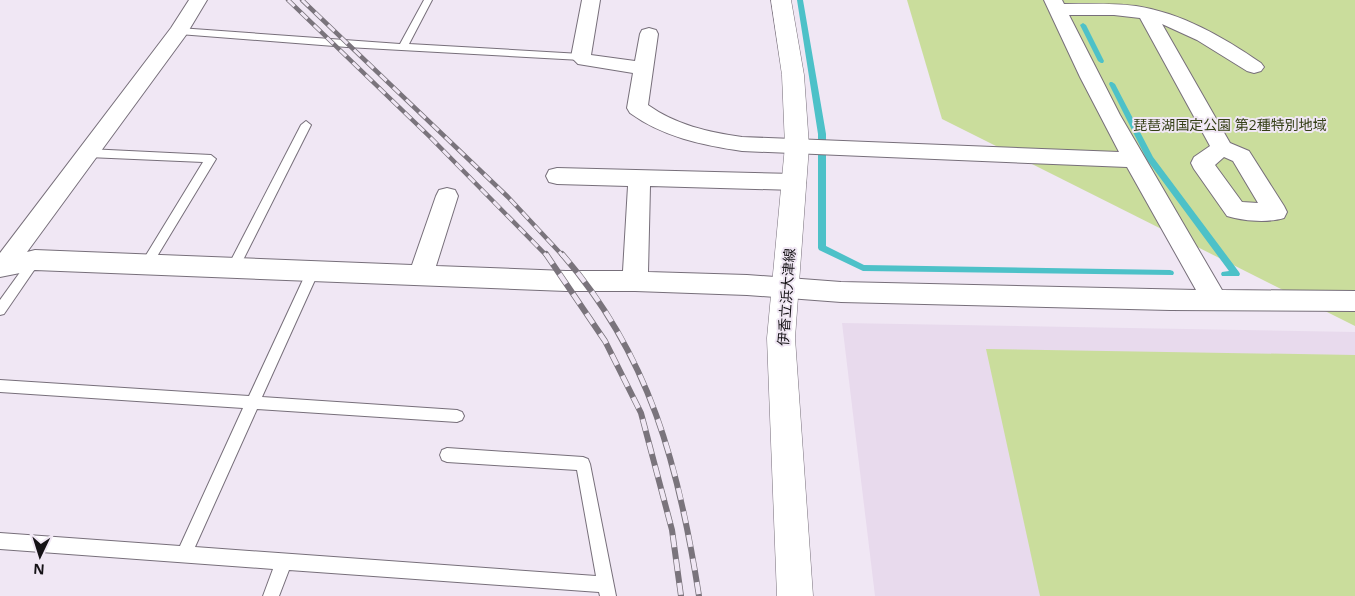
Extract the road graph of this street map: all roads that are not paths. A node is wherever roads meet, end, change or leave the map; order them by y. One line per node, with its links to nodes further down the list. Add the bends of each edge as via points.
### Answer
1 (198, 0): 7 (street)
2 (428, 0): 9 (lane)
3 (591, 0): 10 (street)
4 (781, 0): 14 (main road, 伊香立浜大津線, via 795,90)
5 (1055, 5): 6 (street); 17 (street)
6 (1147, 14): 11 (street, via 1180,24 1221,44); 15 (street)
7 (179, 32): 9 (lane); 16 (street)
8 (649, 34): 12 (street)
9 (403, 47): 10 (lane)
10 (581, 57): 12 (street, via 618,66)
11 (1254, 67)
12 (644, 68): 14 (street, via 637,108 659,122 720,141)
13 (306, 125): 25 (lane)
14 (815, 146): 17 (street); 20 (main road, 伊香立浜大津線)
15 (1222, 148)
16 (88, 153): 23 (lane, via 211,159); 24 (street)
17 (1134, 160): 30 (street)
18 (558, 176): 19 (street)
19 (639, 178): 20 (street); 28 (street)
20 (795, 182): 29 (main road, 伊香立浜大津線)
21 (447, 196): 27 (street)
22 (34, 260): 23 (street); 24 (street); 32 (lane)
23 (146, 264): 25 (street)
24 (3, 265)
25 (233, 268): 26 (street)
26 (313, 271): 27 (street); 34 (lane)
27 (421, 274): 28 (street)
28 (634, 281): 29 (street)
29 (785, 288): 30 (street); 42 (main road, 伊香立浜大津線, via 781,338)
30 (1214, 300): 31 (street)
31 (1355, 301)
32 (0, 310)
33 (0, 386): 34 (lane)
34 (253, 403): 35 (lane); 38 (lane)
35 (457, 416)
36 (447, 454): 40 (lane, via 583,464)
37 (0, 541): 38 (lane)
38 (184, 554): 39 (lane)
39 (284, 561): 40 (lane); 41 (lane)
40 (607, 590)
41 (271, 596)
42 (795, 596)

